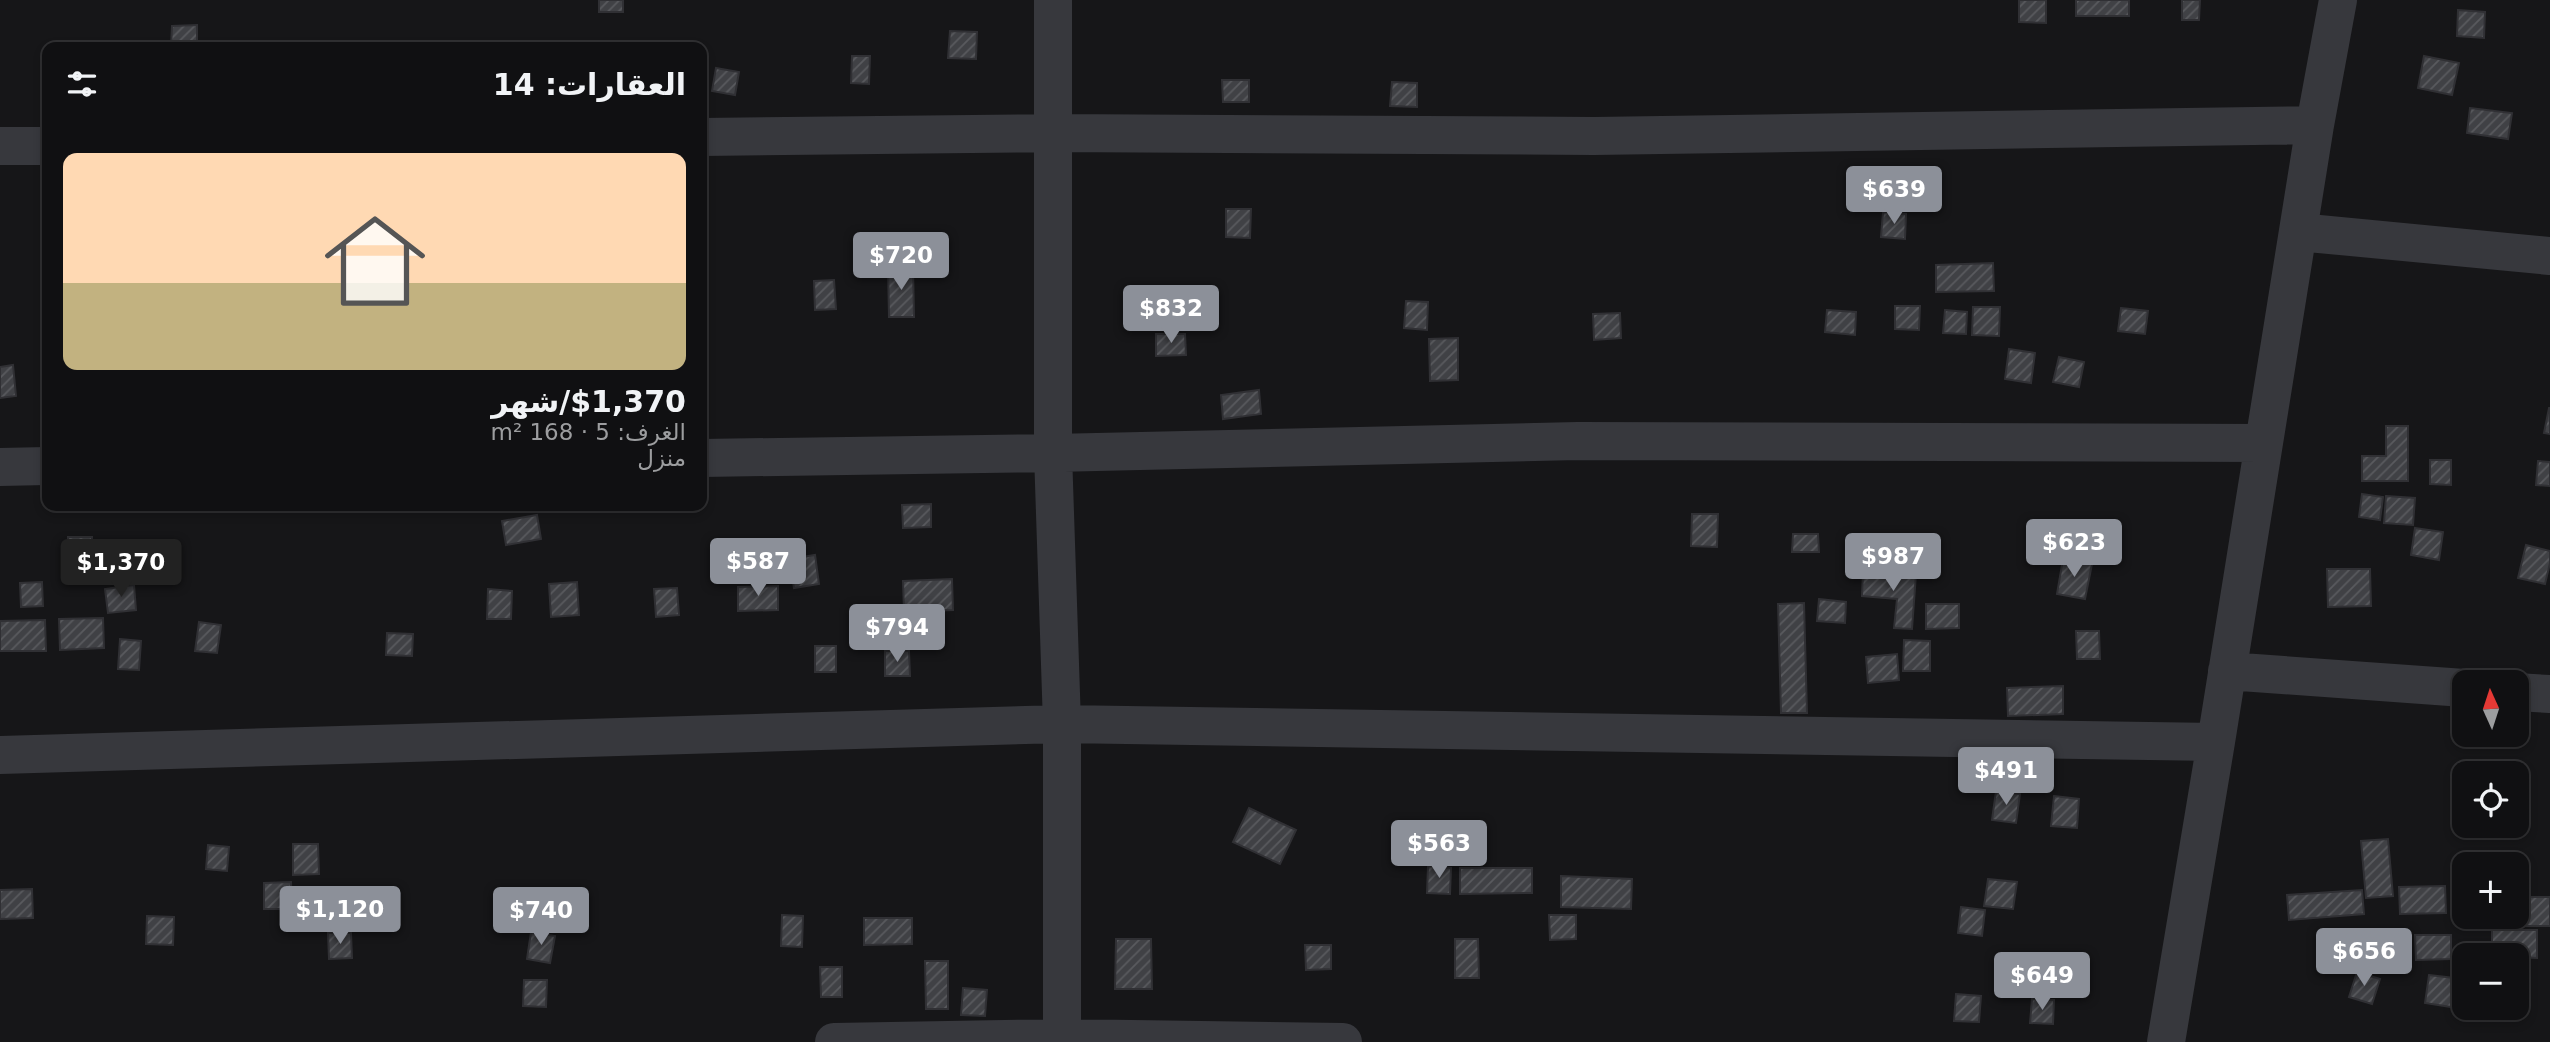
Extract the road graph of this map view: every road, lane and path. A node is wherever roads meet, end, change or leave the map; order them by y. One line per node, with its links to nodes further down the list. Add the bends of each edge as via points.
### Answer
1 (1053, 0): 4 (street)
2 (2338, 0): 3 (street)
3 (2315, 125): 4 (street, via 1594,136); 8 (street)
4 (1053, 132): 5 (street); 11 (street)
5 (707, 137)
6 (0, 146): 7 (street)
7 (42, 146)
8 (2298, 232): 9 (street); 10 (street)
9 (2550, 256)
10 (2264, 443): 11 (street, via 1578,441); 15 (street)
11 (1054, 453): 12 (street); 19 (street)
12 (707, 458)
13 (42, 466): 14 (street)
14 (0, 467)
15 (2227, 671): 16 (street); 20 (street)
16 (2452, 687)
17 (2529, 693): 18 (street)
18 (2550, 695)
19 (1062, 724): 20 (street); 21 (street); 22 (street)
20 (2216, 742): 25 (street)
21 (0, 755)
22 (1062, 1040): 23 (street); 24 (street)
23 (834, 1042)
24 (1343, 1042)
25 (2166, 1042)

